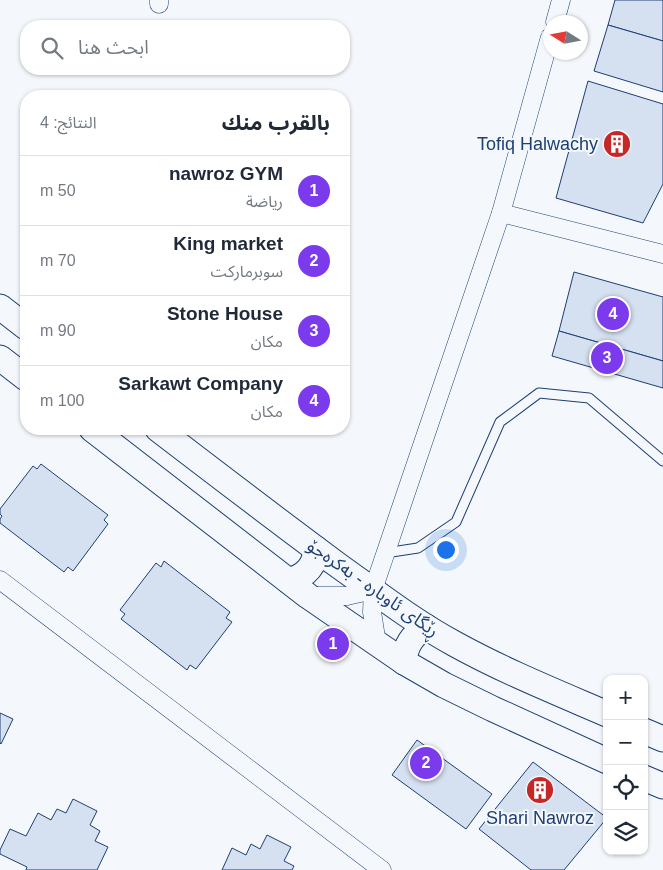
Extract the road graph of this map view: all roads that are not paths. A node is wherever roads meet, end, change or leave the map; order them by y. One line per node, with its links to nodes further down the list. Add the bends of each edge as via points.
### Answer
1 (561, 0): 2 (street)
2 (556, 15)
3 (544, 60): 4 (street)
4 (501, 214): 5 (street); 14 (street)
5 (663, 254)
6 (0, 307): 7 (main road)
7 (20, 322)
8 (0, 358): 9 (main road)
9 (20, 373)
10 (100, 435): 16 (main road)
11 (166, 435): 13 (main road, ڕێگای ئاوبارە - بەکرەجۆ)
12 (663, 461): 14 (lane, via 589,398 539,393 500,422 456,522 418,548)
13 (316, 549): 16 (main road, via 316,557 309,570); 17 (main road, ڕێگای ئاوبارە - بەکرەجۆ)
14 (385, 553): 17 (street)
15 (0, 580): 28 (street)
16 (289, 581): 18 (main road)
17 (373, 590): 18 (street, via 347,596); 19 (main road, ڕێگای ئاوبارە - بەکرەجۆ); 20 (street, via 372,612)
18 (308, 596): 20 (main road)
19 (426, 627): 21 (main road, via 410,641); 22 (main road, ڕێگای ئاوبارە - بەکرەجۆ, via 518,675)
20 (377, 644): 21 (main road)
21 (404, 662): 25 (main road, via 444,685)
22 (603, 712)
23 (648, 732): 24 (main road)
24 (663, 739)
25 (603, 759)
26 (648, 780): 27 (main road)
27 (663, 786)
28 (382, 870)

